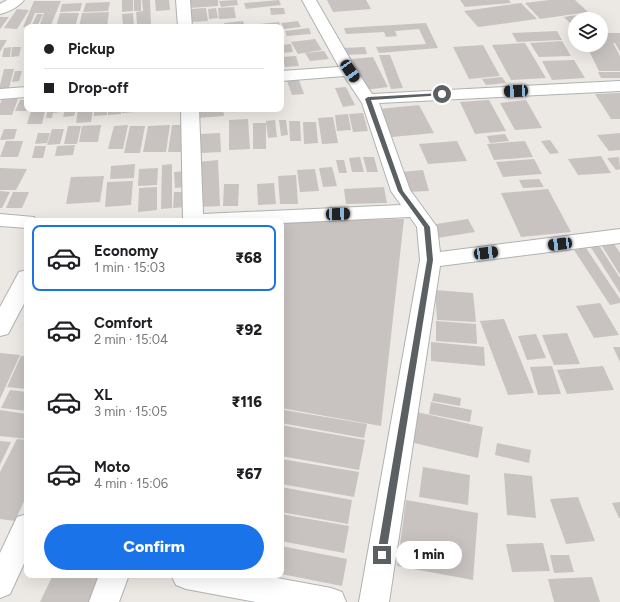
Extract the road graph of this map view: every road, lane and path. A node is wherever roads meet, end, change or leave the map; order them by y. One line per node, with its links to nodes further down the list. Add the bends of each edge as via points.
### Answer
1 (17, 0): 4 (street)
2 (183, 0): 5 (street)
3 (310, 0): 6 (street)
4 (0, 10)
5 (185, 24)
6 (350, 71): 7 (street); 11 (street)
7 (284, 76)
8 (620, 86): 11 (street)
9 (24, 92): 10 (street)
10 (0, 94)
11 (368, 99): 13 (street, via 401,191)
12 (190, 112): 14 (street)
13 (416, 211): 15 (street); 19 (street, via 427,227)
14 (193, 218)
15 (279, 218)
16 (0, 220): 17 (street)
17 (24, 222)
18 (620, 236): 19 (street)
19 (430, 260): 28 (street)
20 (24, 283): 21 (street)
21 (0, 328)
22 (18, 539): 25 (street)
23 (113, 578): 26 (street)
24 (202, 578): 27 (street)
25 (0, 584)
26 (104, 602)
27 (330, 602)
28 (374, 602)

